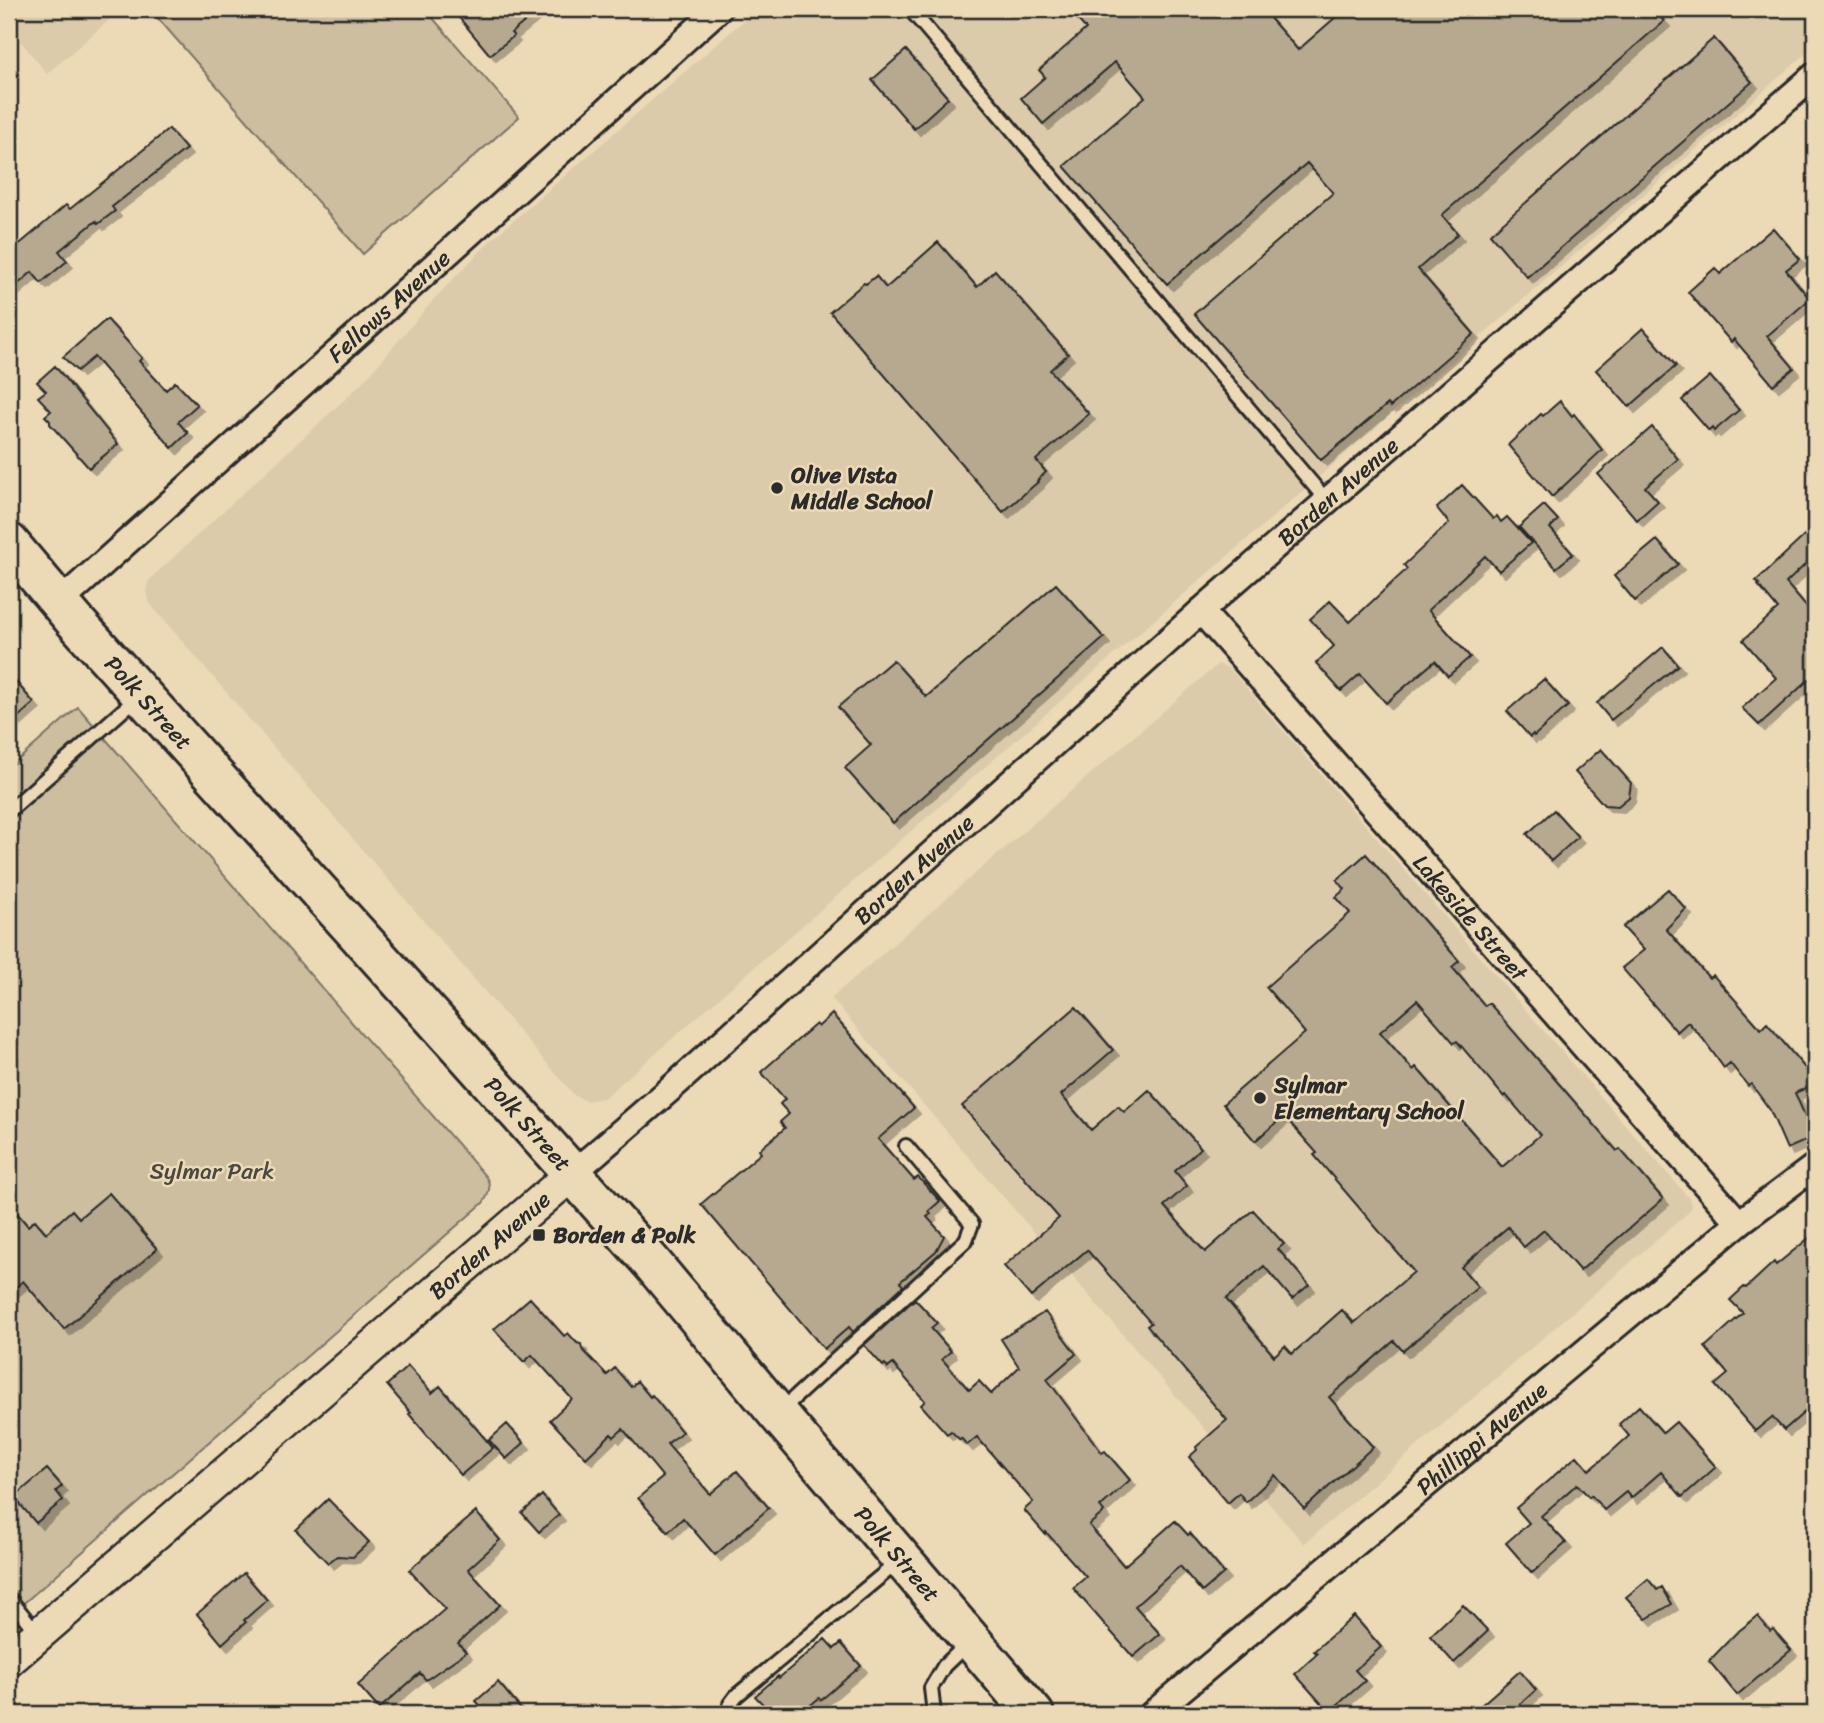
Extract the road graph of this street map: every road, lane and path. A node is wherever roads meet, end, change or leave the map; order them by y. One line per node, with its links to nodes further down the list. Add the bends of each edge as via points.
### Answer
1 (719, 9): 6 (street, Fellows Avenue)
2 (910, 9): 4 (lane)
3 (1815, 75): 4 (street, Borden Avenue)
4 (1327, 502): 7 (street, Borden Avenue)
5 (9, 543): 6 (main road, Polk Street)
6 (60, 603): 8 (main road, Polk Street)
7 (1201, 611): 12 (street, Borden Avenue); 13 (street, Lakeside Street)
8 (141, 695): 9 (lane); 12 (main road, Polk Street)
9 (9, 811)
10 (906, 1146): 14 (lane, via 972,1224 966,1240)
11 (1815, 1166): 13 (street, Phillippi Avenue)
12 (572, 1174): 14 (main road, Polk Street); 17 (street, Borden Avenue)
13 (1740, 1223): 23 (street, Phillippi Avenue)
14 (777, 1413): 15 (main road, Polk Street)
15 (901, 1559): 18 (main road, Polk Street); 20 (lane, via 736,1696)
16 (9, 1598): 17 (lane)
17 (37, 1634): 19 (street, Borden Avenue)
18 (971, 1641): 21 (lane, via 944,1666 931,1688); 22 (main road, Polk Street)
19 (9, 1660)
20 (730, 1714)
21 (934, 1714)
22 (1034, 1714)
23 (1152, 1714)

